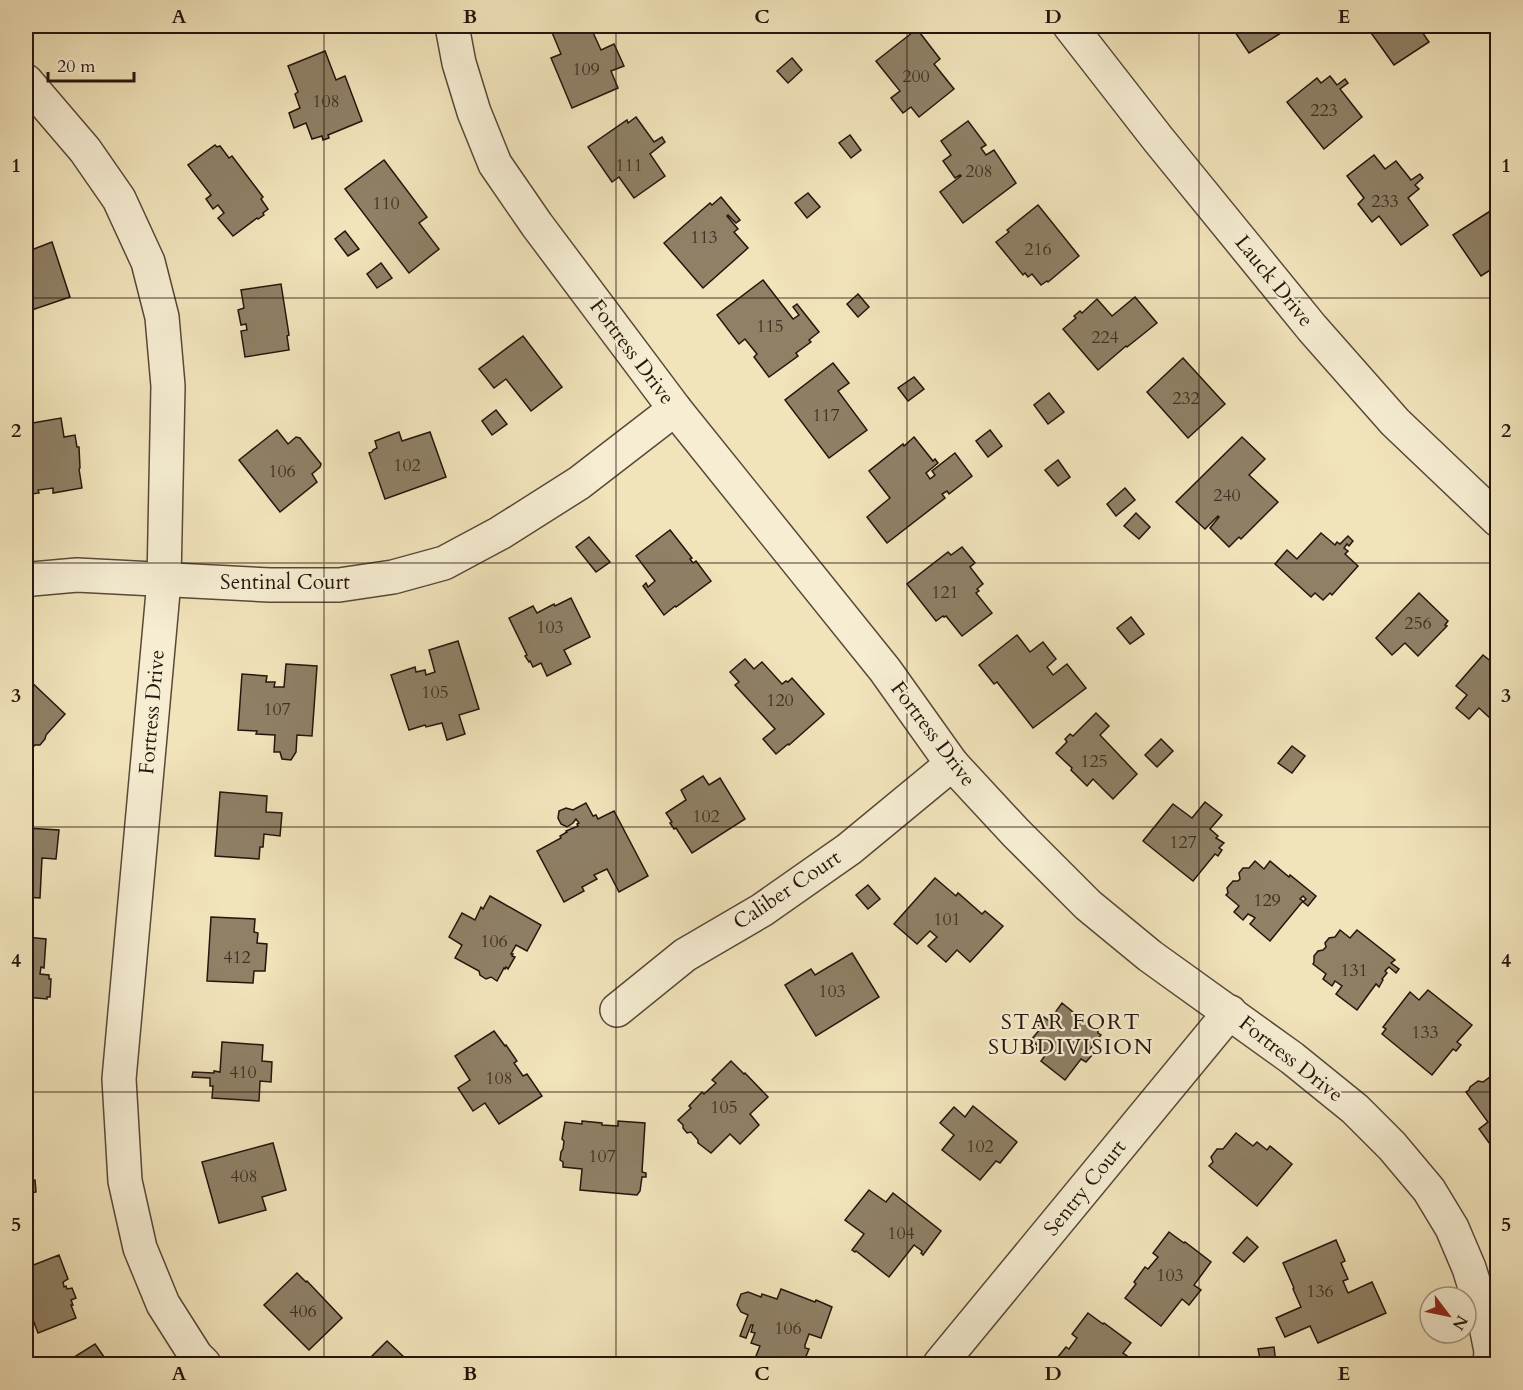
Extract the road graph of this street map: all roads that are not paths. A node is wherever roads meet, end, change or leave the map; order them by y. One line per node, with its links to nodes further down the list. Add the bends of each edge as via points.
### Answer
1 (452, 26): 4 (street, Fortress Drive, via 474,112 495,164)
2 (1070, 26): 5 (street, Lauck Drive, via 1362,386)
3 (26, 81): 6 (street, Fortress Drive, via 114,191 148,262 162,317 168,386)
4 (675, 410): 6 (street, Sentinal Court, via 579,483 444,563 393,577 339,585); 8 (street, Fortress Drive, via 885,670)
5 (1497, 520)
6 (164, 580): 7 (street, Sentinal Court, via 77,575); 12 (street, Fortress Drive, via 120,1102 125,1182 140,1248 163,1304)
7 (26, 581)
8 (952, 764): 9 (street, Caliber Court, via 849,849 762,910 685,955); 10 (street, Fortress Drive, via 1088,905 1150,956)
9 (617, 1010)
10 (1230, 1012): 11 (street, Fortress Drive, via 1355,1109 1429,1190 1452,1228 1469,1268); 13 (street, Sentry Court)
11 (1493, 1355)
12 (204, 1365)
13 (940, 1365)

